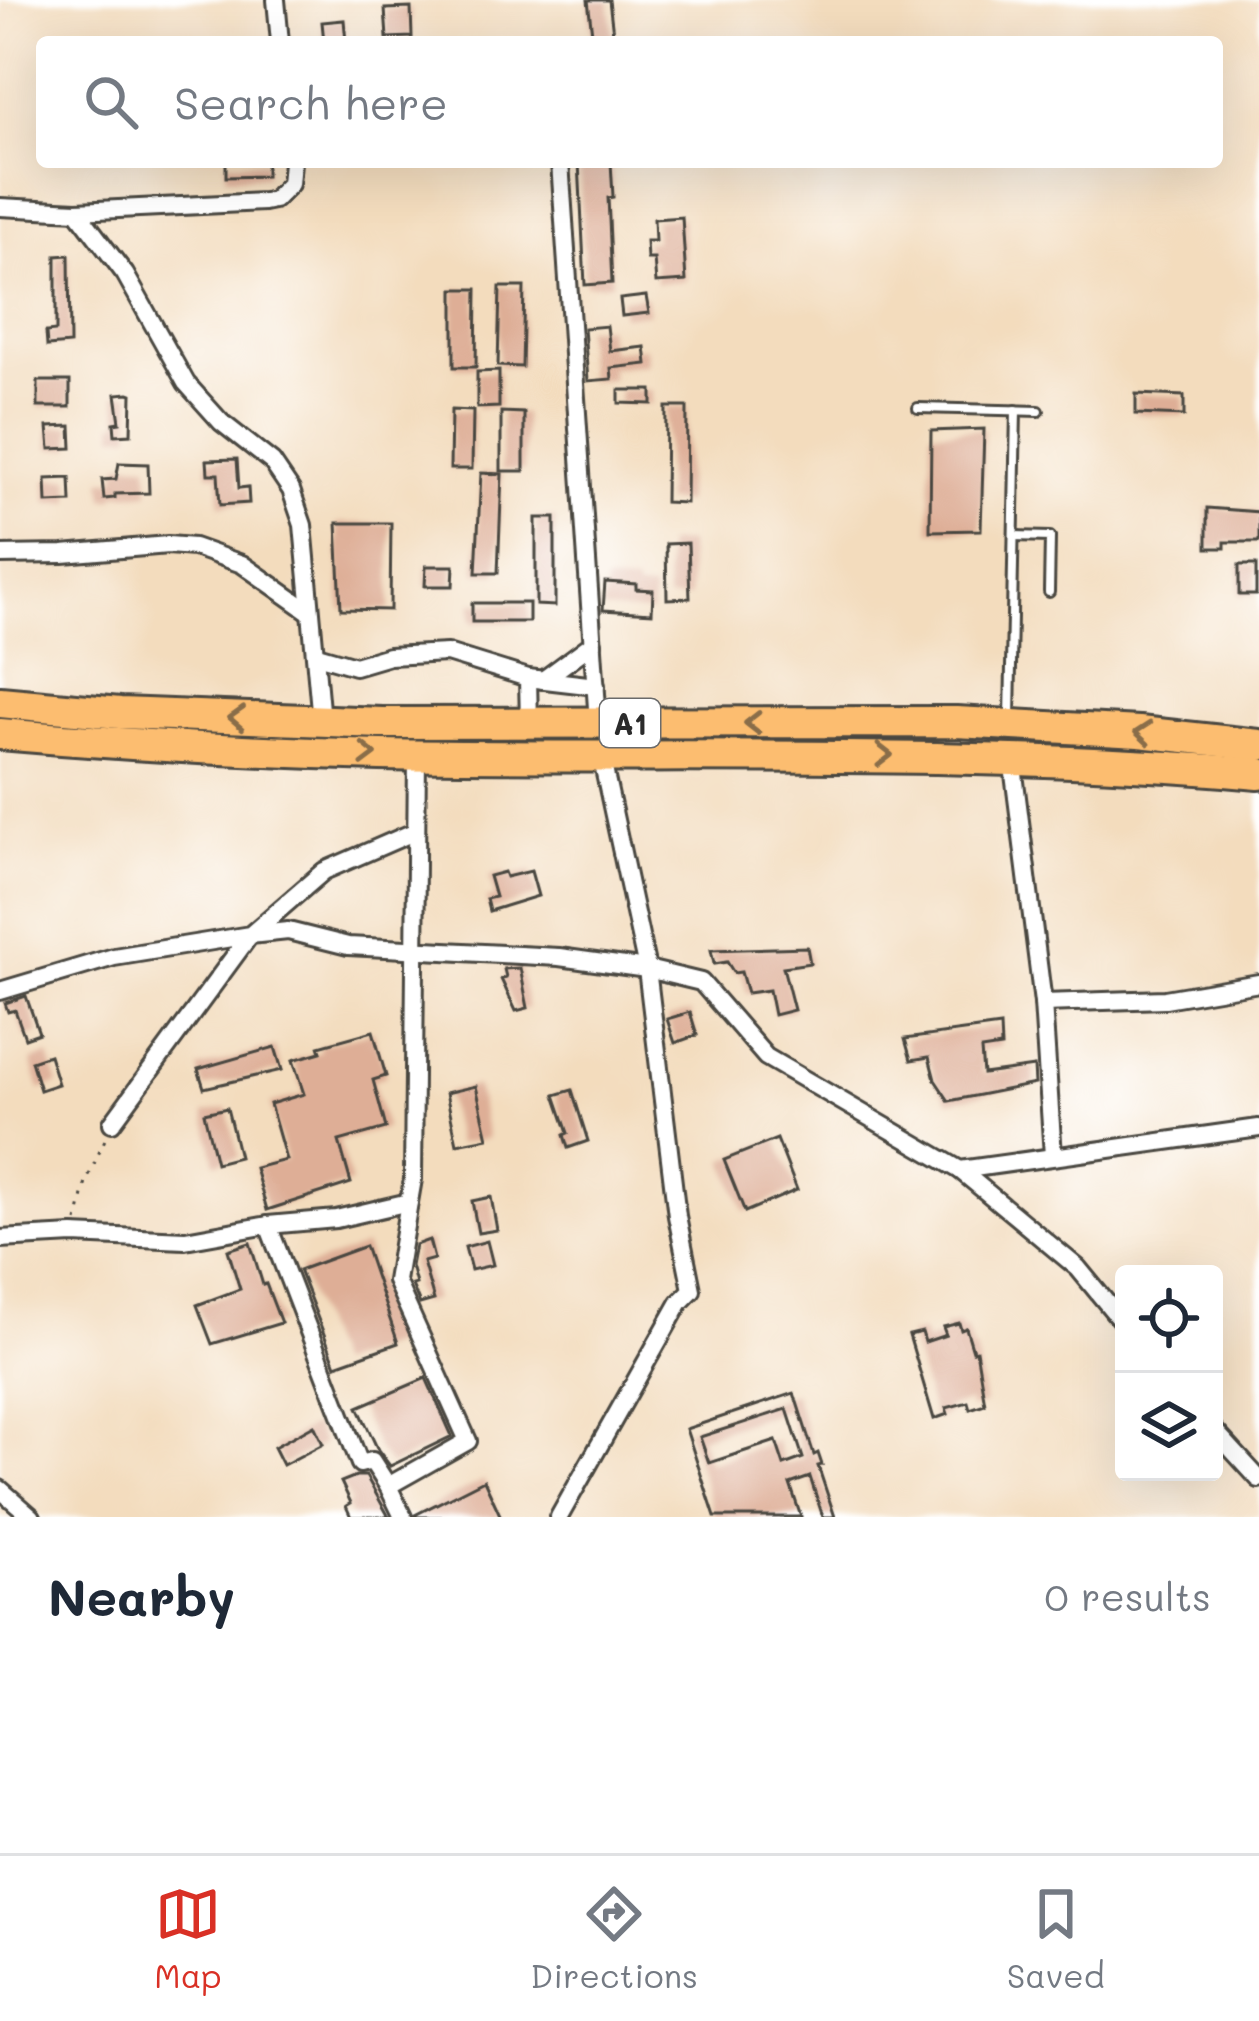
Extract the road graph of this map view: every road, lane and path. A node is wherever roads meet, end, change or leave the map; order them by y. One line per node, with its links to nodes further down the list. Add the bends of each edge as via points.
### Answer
1 (276, 0): 2 (street)
2 (279, 36)
3 (291, 168): 6 (street, via 290,184 274,200)
4 (560, 168): 14 (street)
5 (0, 207): 6 (street)
6 (77, 211): 13 (street, via 125,274 186,383 283,476 303,525)
7 (918, 408): 8 (lane)
8 (1016, 410): 9 (lane); 10 (lane)
9 (1039, 411)
10 (1014, 536): 12 (lane, via 1050,537); 23 (lane)
11 (0, 555): 13 (street, via 194,548 242,564)
12 (1049, 592)
13 (310, 612): 15 (street)
14 (593, 643): 16 (street); 17 (street)
15 (316, 655): 16 (street, via 355,666 447,653); 19 (street)
16 (536, 679): 17 (street); 22 (street)
17 (596, 686): 21 (street)
18 (0, 702): 19 (highway, A1, one-way to 18)
19 (321, 721): 22 (highway, A1)
20 (956, 722): 21 (highway, A1, one-way to 21); 23 (highway, A1); 29 (highway)
21 (598, 723): 22 (highway, A1)
22 (524, 724): 28 (highway)
23 (1010, 725): 25 (highway, A1, one-way to 23)
24 (0, 734): 26 (highway, A1, one-way to 26)
25 (1259, 745)
26 (417, 754): 28 (highway, A1); 32 (street)
27 (601, 754): 28 (highway, A1); 29 (highway, A1, one-way to 29); 35 (street)
28 (520, 755)
29 (956, 756): 30 (highway, A1)
30 (1012, 757): 31 (highway, A1); 38 (street)
31 (1259, 774)
32 (416, 831): 33 (street, via 324,871); 34 (street)
33 (250, 935): 34 (street, via 288,931 349,946); 37 (street, via 114,957); 39 (street)
34 (415, 947): 35 (street); 43 (street)
35 (647, 969): 42 (street, via 701,982 766,1057); 54 (street, via 692,1290)
36 (1259, 983): 38 (street, via 1165,999)
37 (0, 991)
38 (1043, 1003): 41 (street)
39 (112, 1123): 45 (path)
40 (1259, 1128): 41 (street)
41 (1053, 1156): 42 (street)
42 (960, 1170): 47 (street, via 1078,1268)
43 (409, 1202): 44 (street); 50 (street, via 396,1281 468,1441)
44 (268, 1225): 45 (street, via 184,1240); 50 (street, via 361,1464 372,1461)
45 (74, 1235): 46 (street)
46 (0, 1239)
47 (1115, 1313)
48 (1223, 1440): 49 (street)
49 (1259, 1479)
50 (388, 1486): 53 (street)
51 (0, 1489): 52 (street)
52 (32, 1517)
53 (403, 1517)
54 (560, 1517)

